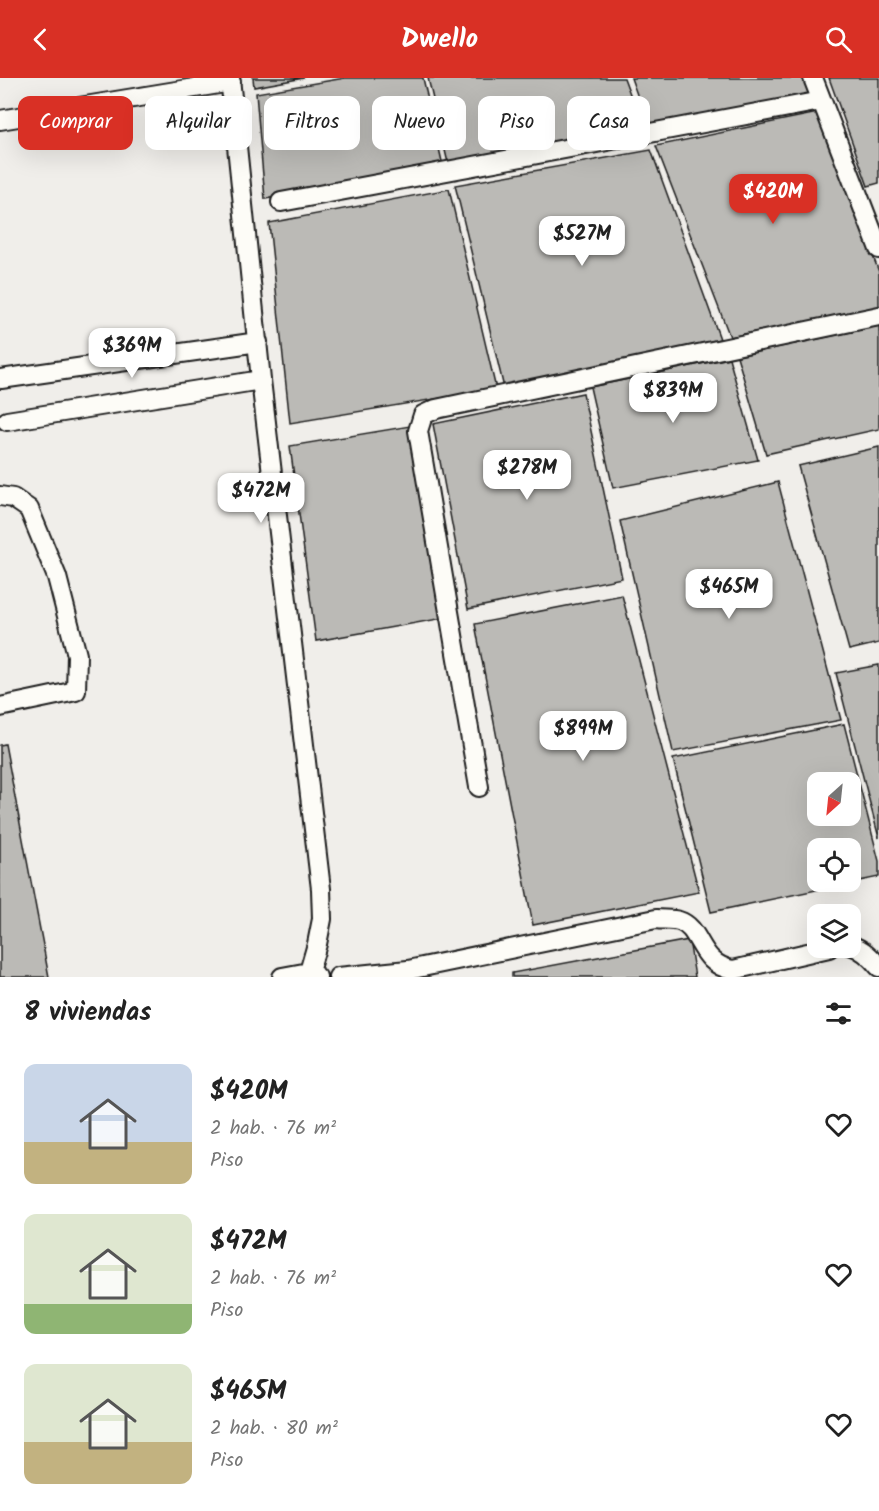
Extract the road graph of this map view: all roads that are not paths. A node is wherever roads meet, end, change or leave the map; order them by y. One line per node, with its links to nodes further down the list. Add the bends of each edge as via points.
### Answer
1 (813, 78): 3 (street)
2 (230, 80): 4 (street); 8 (street)
3 (821, 101): 5 (street); 6 (street)
4 (0, 120)
5 (281, 202)
6 (879, 249)
7 (879, 316): 14 (street, via 447,406 423,415 418,431)
8 (258, 342): 9 (street); 10 (street)
9 (1, 379)
10 (261, 380): 11 (street); 18 (street, via 321,889 322,919)
11 (7, 420)
12 (0, 496): 13 (street, via 13,498 29,509 57,577 77,655 76,692)
13 (0, 707)
14 (479, 787)
15 (861, 950): 17 (street)
16 (807, 953): 20 (street, via 733,970 724,968 707,956 692,929 680,921 656,919 408,970)
17 (879, 967)
18 (313, 974): 19 (street)
19 (282, 977)
20 (338, 977)

